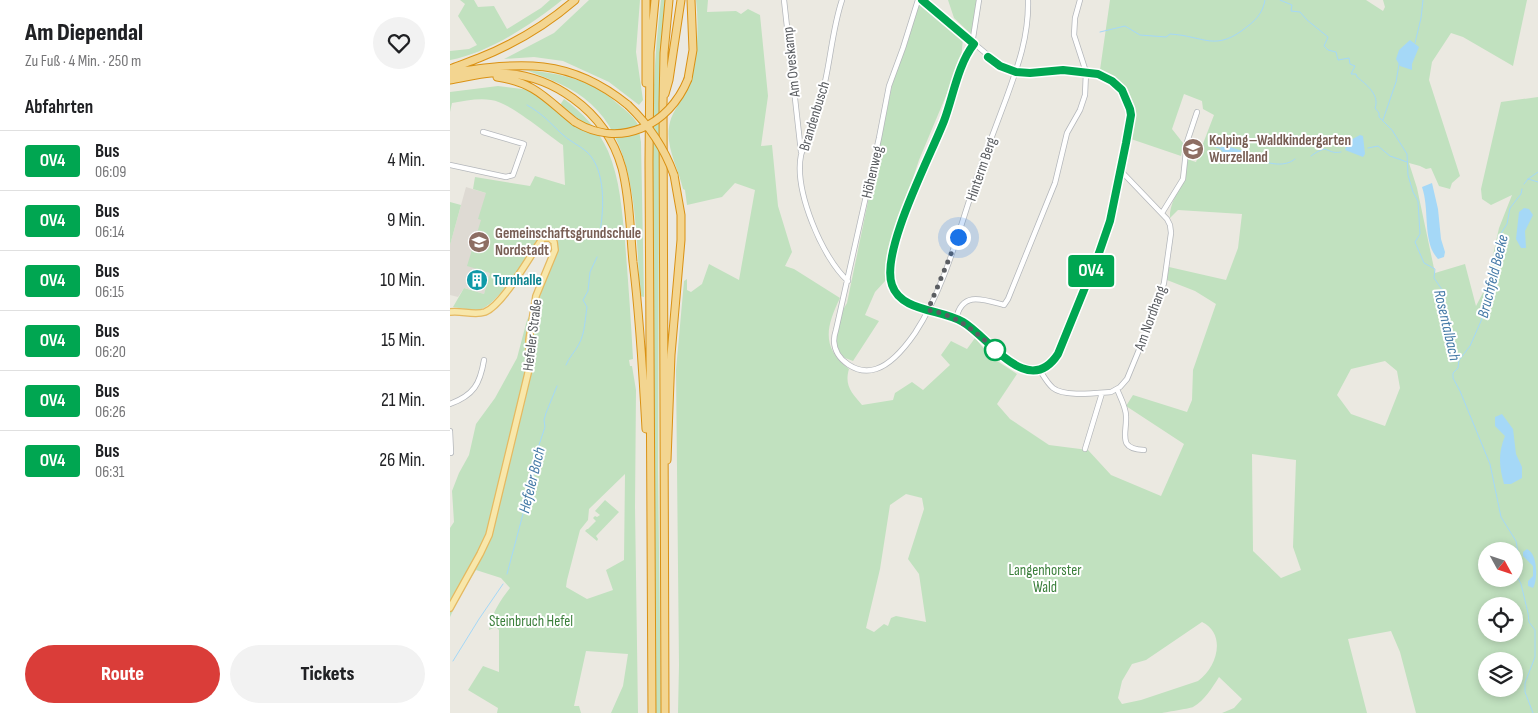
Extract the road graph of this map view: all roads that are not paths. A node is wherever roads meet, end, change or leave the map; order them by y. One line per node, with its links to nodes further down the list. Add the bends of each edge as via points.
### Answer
1 (575, 0): 15 (highway, via 526,36)
2 (646, 0): 20 (highway, via 645,80)
3 (655, 0): 20 (highway)
4 (669, 0): 21 (highway)
5 (681, 0): 21 (highway, via 669,80)
6 (691, 0): 18 (highway, bridge, via 693,50 688,79 669,110 655,122 638,129 620,133 588,129 527,84 502,78)
7 (842, 0): 24 (street, Brandenbusch, via 823,90)
8 (918, 0): 28 (street, Höhenweg, via 889,86)
9 (922, 0): 14 (street)
10 (979, 0): 14 (street)
11 (1028, 0): 16 (street, Hinterm Berg, via 1027,34)
12 (1080, 0): 17 (street, via 1074,35)
13 (783, 1): 24 (street, Am Oveskamp)
14 (972, 43): 16 (street, via 1000,66); 29 (street, via 890,261 890,279 895,292 907,304)
15 (450, 71): 43 (highway, bridge, via 514,64 567,71 590,80 628,105 655,135 666,155 674,175 681,215 681,240 669,452)
16 (1016, 72): 17 (street); 29 (street, Hinterm Berg, via 958,237)
17 (1086, 72): 26 (street, via 1112,81 1122,90 1128,103 1131,115); 31 (street, via 1086,95 1067,133 1055,182 1008,299 1004,305 968,300 963,302)
18 (469, 77): 19 (highway); 40 (highway, via 490,73 528,76 552,85 585,107 607,134 622,168 629,208 643,365 646,443)
19 (450, 80)
20 (649, 103): 40 (highway)
21 (662, 104): 43 (highway)
22 (1198, 112): 27 (street, via 1187,142 1183,179)
23 (483, 132): 25 (street, via 524,144 513,175)
24 (802, 154): 28 (street, Brandenbusch, via 803,191 811,222 831,261)
25 (450, 165)
26 (1121, 171): 27 (street, Am Nordhang); 34 (street, via 1105,236 1058,354)
27 (1162, 213): 35 (street, Am Nordhang, via 1171,233 1160,296 1127,379)
28 (848, 281): 32 (street, Höhenweg)
29 (928, 310): 31 (street); 32 (street, Hinterm Berg, via 904,347 876,369 863,370 851,366 840,357)
30 (450, 312): 44 (main road, Hefeler Straße, via 482,313 490,309 543,238 554,242 555,250 536,296 529,340 529,369 489,535)
31 (956, 319): 34 (street, via 975,331 1012,365 1026,370)
32 (835, 346)
33 (484, 360): 37 (street, via 481,377 474,390)
34 (1039, 369): 36 (street, via 1059,392)
35 (1117, 389): 36 (street); 41 (street, via 1126,413 1124,439 1133,449)
36 (1102, 393): 39 (street)
37 (450, 404)
38 (450, 431): 42 (street)
39 (1085, 448)
40 (650, 450): 45 (highway)
41 (1144, 450)
42 (451, 453)
43 (664, 477): 46 (highway)
44 (450, 608)
45 (652, 713)
46 (665, 713)

